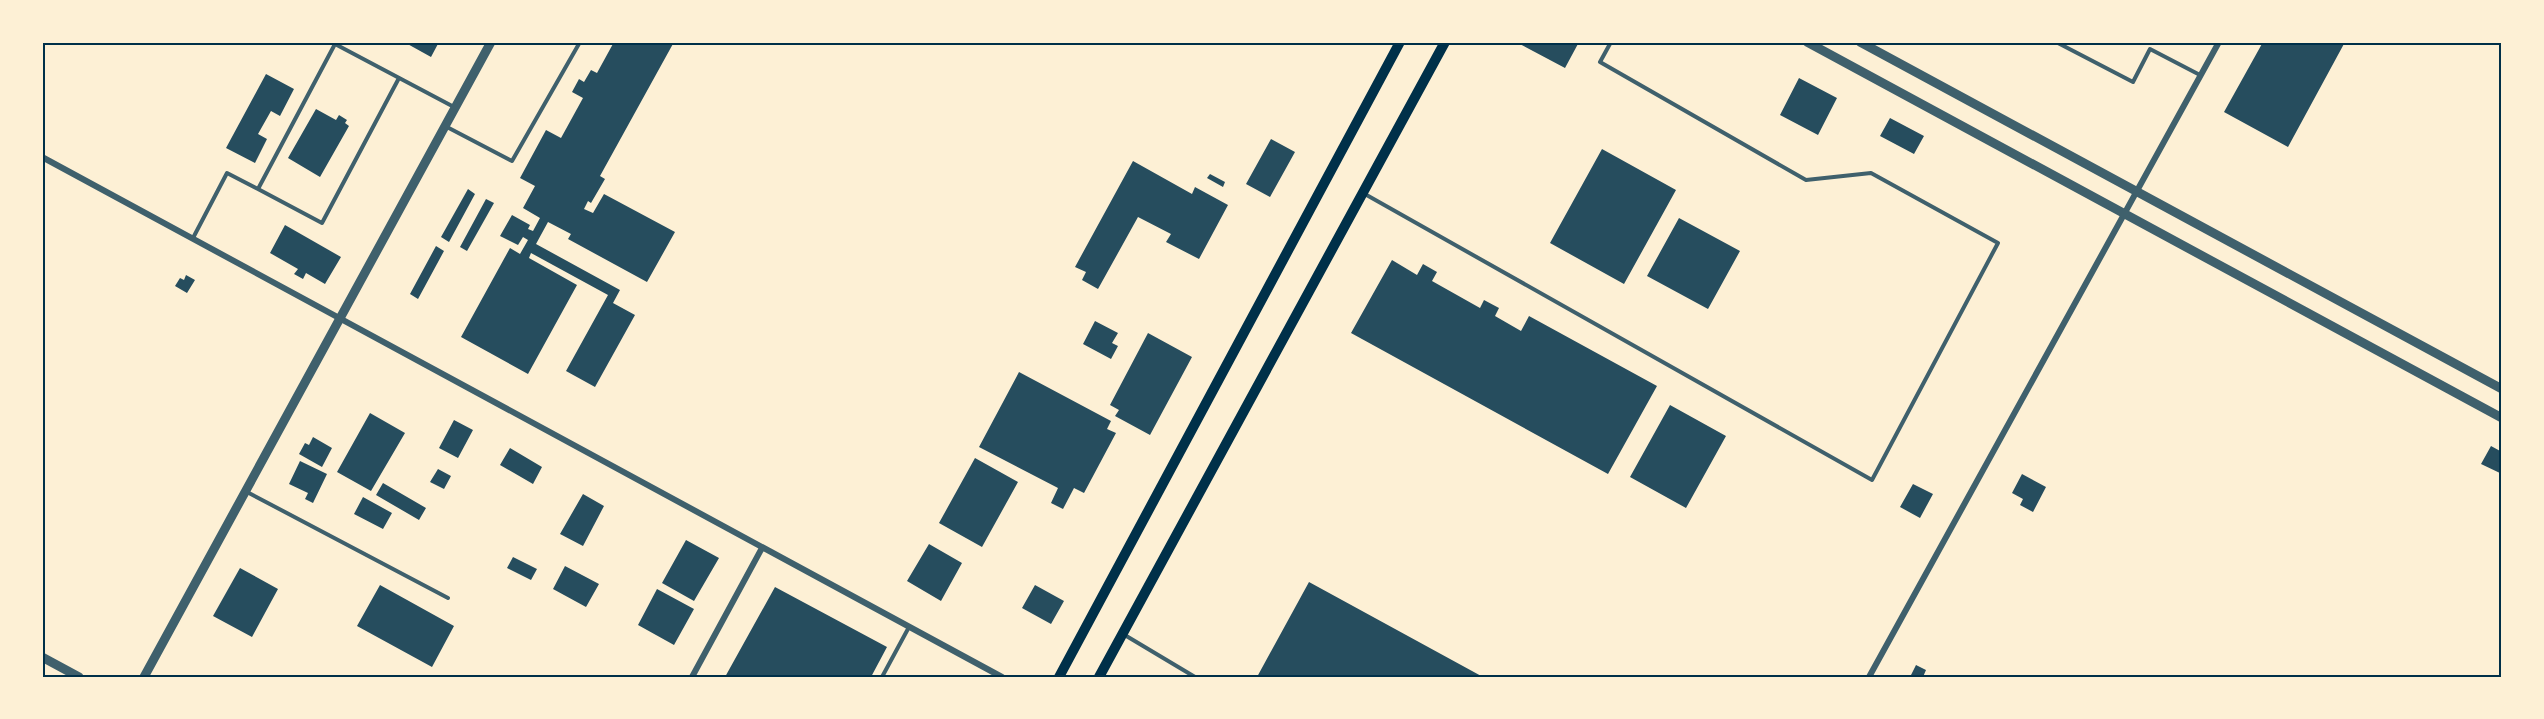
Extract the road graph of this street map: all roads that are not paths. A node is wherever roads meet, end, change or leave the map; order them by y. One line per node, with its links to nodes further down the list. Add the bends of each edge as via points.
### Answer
1 (490, 42): 12 (street)
2 (580, 42): 13 (lane, via 512,161)
3 (1400, 42): 34 (main road)
4 (1445, 42): 17 (main road)
5 (1611, 42): 17 (lane, via 1600,62 1806,180 1871,173 1998,243 1872,480)
6 (1807, 42): 18 (street)
7 (1860, 42): 16 (street)
8 (2056, 42): 10 (lane, via 2133,82 2150,49)
9 (2219, 42): 10 (street)
10 (2200, 75): 16 (street)
11 (399, 78): 12 (lane); 15 (lane, via 322,223); 15 (lane, via 335,44)
12 (454, 108): 13 (street)
13 (445, 126): 20 (street)
14 (42, 157): 19 (street)
15 (258, 189): 19 (lane, via 227,173)
16 (2136, 191): 18 (street); 21 (street)
17 (1363, 193): 27 (main road)
18 (2125, 214): 22 (street); 37 (street)
19 (192, 239): 20 (street)
20 (339, 318): 23 (street); 24 (street)
21 (2502, 389)
22 (2502, 418)
23 (245, 491): 25 (lane); 30 (street)
24 (762, 548): 26 (street); 31 (street)
25 (448, 598)
26 (909, 627): 32 (lane); 33 (street)
27 (1122, 634): 35 (main road); 36 (lane)
28 (42, 657): 29 (street)
29 (79, 677)
30 (144, 677)
31 (692, 677)
32 (882, 677)
33 (1002, 677)
34 (1059, 677)
35 (1099, 677)
36 (1195, 677)
37 (1869, 677)

